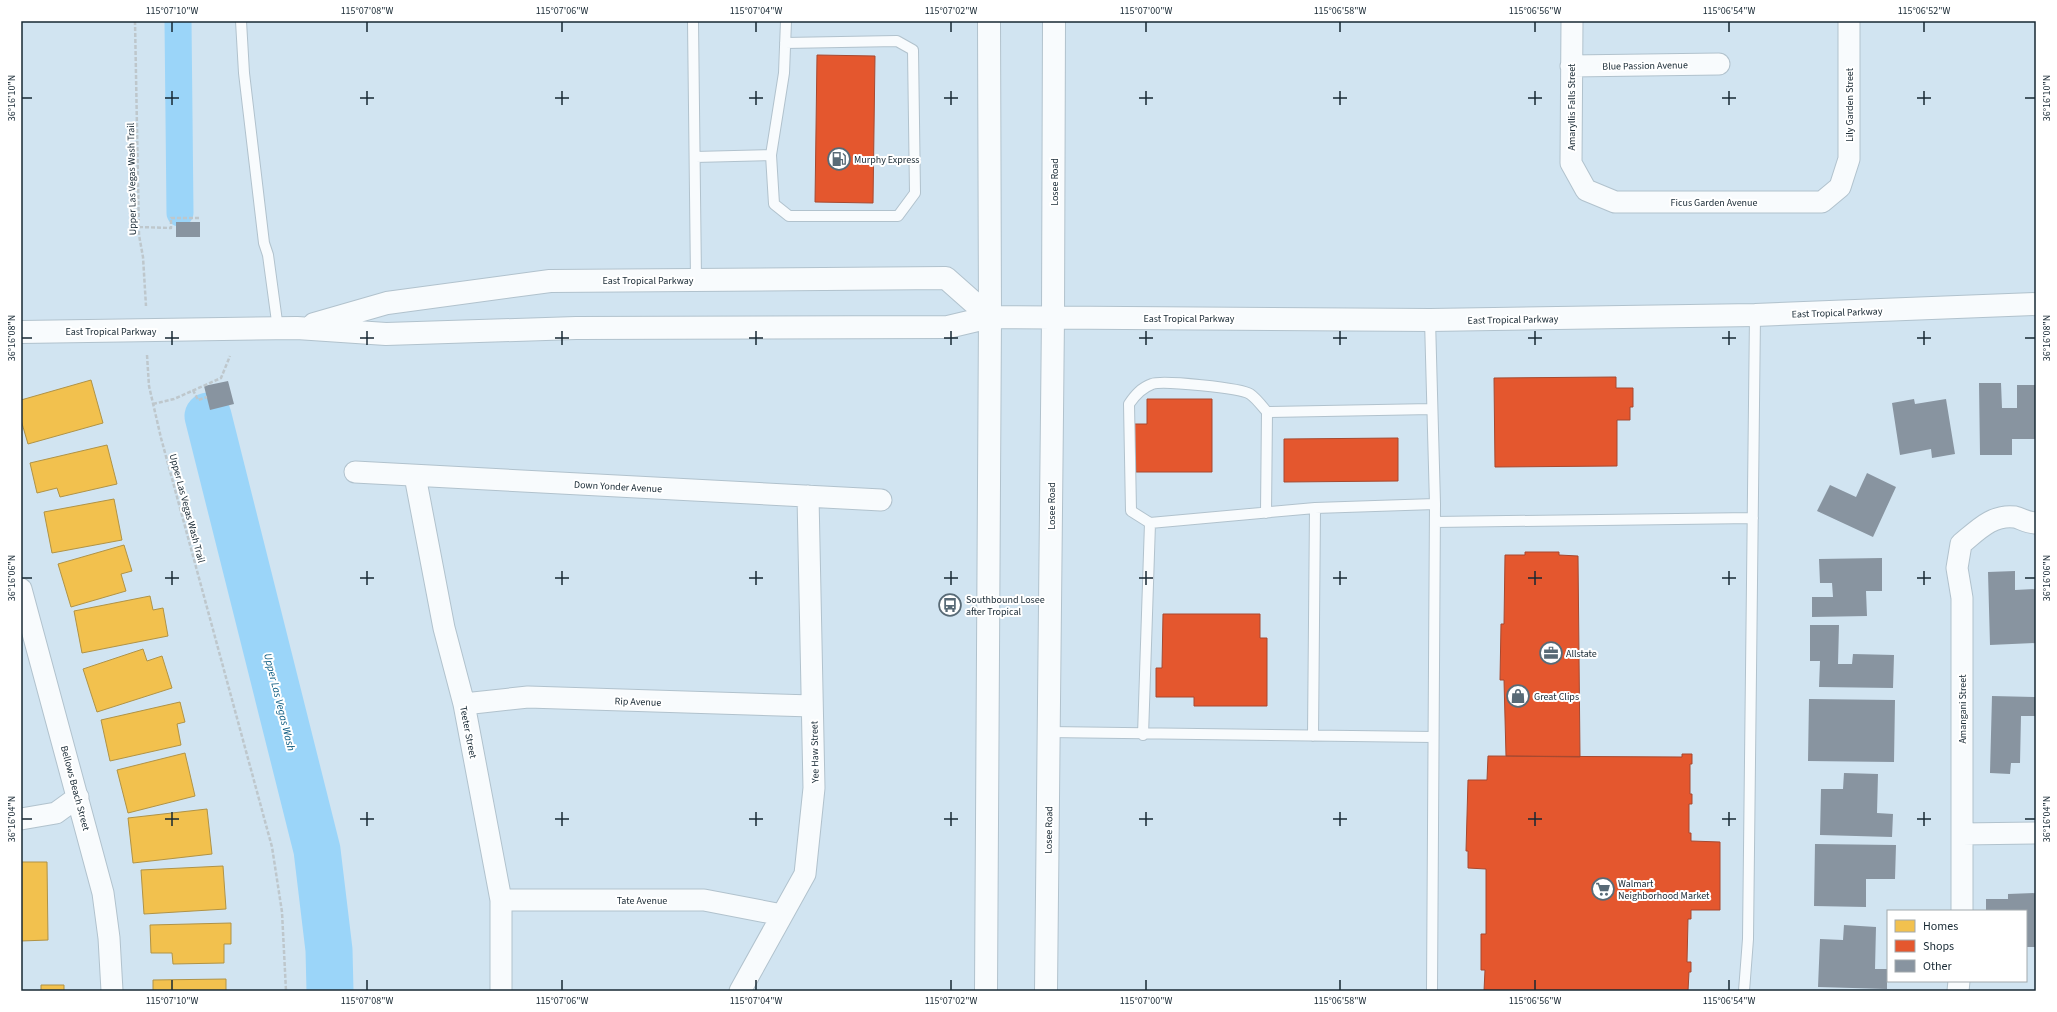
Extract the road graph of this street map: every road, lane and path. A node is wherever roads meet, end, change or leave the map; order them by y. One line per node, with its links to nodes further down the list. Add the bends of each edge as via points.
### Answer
1 (135, 21): 17 (path, Upper Las Vegas Wash Trail)
2 (241, 21): 24 (lane, via 246,89 264,243)
3 (693, 21): 13 (lane)
4 (786, 21): 9 (lane)
5 (989, 21): 21 (main road)
6 (1054, 21): 22 (main road, Losee Road)
7 (1572, 21): 11 (street, Amaryllis Falls Street)
8 (1849, 21): 14 (street, Lily Garden Street, via 1849,159)
9 (785, 43): 12 (lane, via 784,74); 12 (lane, via 897,42 912,50 915,193 898,216 789,216 774,204)
10 (1719, 64): 11 (street, Blue Passion Avenue)
11 (1572, 66): 15 (street, Amaryllis Falls Street, via 1571,163)
12 (771, 155): 13 (lane)
13 (695, 157): 18 (lane)
14 (1840, 187): 15 (street, Ficus Garden Avenue, via 1822,202 1615,202)
15 (1586, 190)
16 (199, 218): 17 (path, via 171,218 171,228)
17 (139, 227): 25 (path, Upper Las Vegas Wash Trail)
18 (696, 280): 21 (main road, East Tropical Parkway, via 946,278); 24 (main road, East Tropical Parkway, via 550,281 387,303)
19 (2036, 304): 20 (main road, East Tropical Parkway)
20 (1755, 315): 23 (main road, East Tropical Parkway); 40 (lane)
21 (990, 317): 22 (main road, East Tropical Parkway); 24 (main road, East Tropical Parkway, via 948,327 576,328 386,334); 62 (main road)
22 (1053, 317): 23 (main road, East Tropical Parkway); 47 (main road, Losee Road)
23 (1430, 320): 31 (lane)
24 (288, 328): 25 (main road, East Tropical Parkway)
25 (147, 331): 26 (main road, East Tropical Parkway); 30 (path, Upper Las Vegas Wash Trail, via 149,386)
26 (21, 332)
27 (230, 356): 28 (path, via 221,378)
28 (193, 390): 29 (path, via 198,400); 30 (path, via 174,399)
29 (207, 397)
30 (153, 404): 59 (path, Upper Las Vegas Wash Trail, via 272,847 282,912)
31 (1432, 409): 32 (lane); 37 (lane)
32 (1267, 412): 39 (lane); 42 (lane, via 1250,394 1230,389 1164,382 1152,384 1138,392 1129,404 1131,511)
33 (355, 472): 34 (street, Down Yonder Avenue)
34 (415, 476): 35 (street, Down Yonder Avenue); 45 (street, Teeter Street, via 444,628)
35 (808, 496): 36 (street, Down Yonder Avenue); 46 (street, Yee Haw Street)
36 (881, 500)
37 (1434, 504): 38 (lane); 41 (lane)
38 (1315, 508): 39 (lane); 49 (lane)
39 (1266, 513): 42 (lane)
40 (1753, 518): 41 (lane); 65 (lane, via 1748,939)
41 (1434, 522): 50 (lane)
42 (1150, 523): 48 (lane)
43 (2036, 523): 54 (street, Amangani Street, via 2015,517 2000,517 1989,521 1961,544 1957,568 1962,598)
44 (21, 589): 51 (street, Bellows Beach Street)
45 (464, 704): 46 (street, Rip Avenue, via 528,697); 55 (street, Teeter Street)
46 (812, 706): 57 (street, Yee Haw Street, via 814,788 805,874)
47 (1049, 732): 48 (lane); 63 (main road, Losee Road)
48 (1143, 734): 49 (lane)
49 (1313, 736): 50 (lane)
50 (1434, 737): 64 (lane)
51 (78, 797): 52 (street, via 56,813); 58 (street, Bellows Beach Street, via 103,893)
52 (21, 820)
53 (2036, 833): 54 (street)
54 (1962, 834): 56 (street, Amangani Street)
55 (500, 900): 57 (street, Tate Avenue, via 704,900); 60 (street, Teeter Street)
56 (1962, 910)
57 (782, 915): 61 (street, Yee Haw Street)
58 (112, 991)
59 (286, 991)
60 (501, 991)
61 (740, 991)
62 (986, 991)
63 (1046, 991)
64 (1432, 991)
65 (1744, 991)

